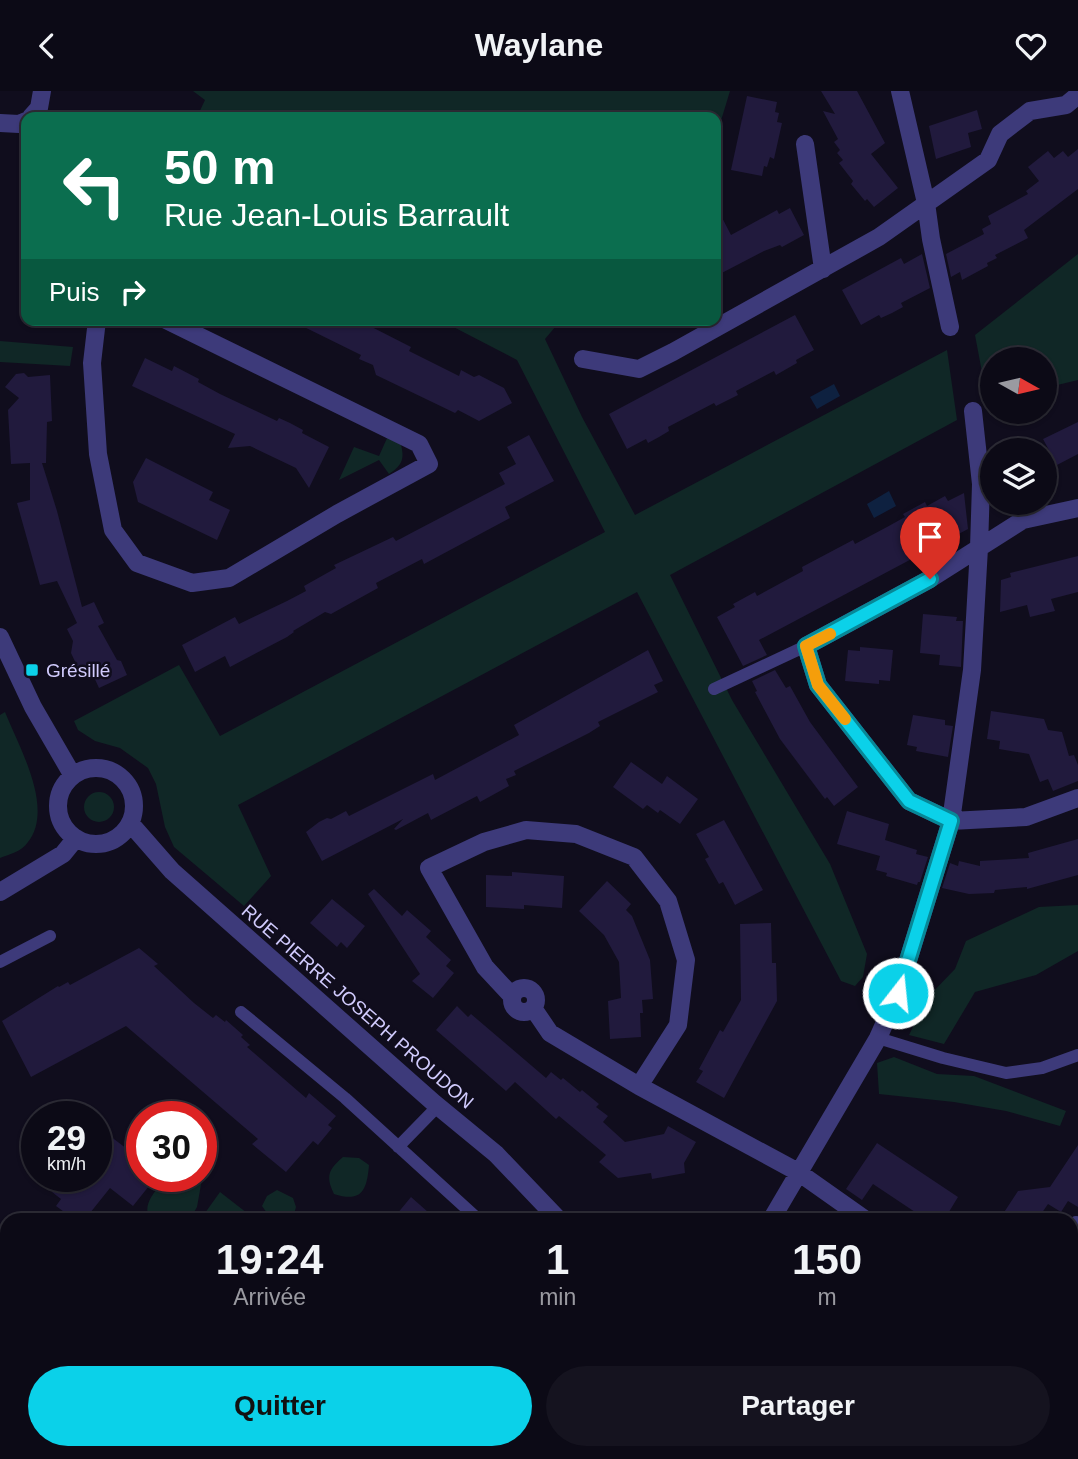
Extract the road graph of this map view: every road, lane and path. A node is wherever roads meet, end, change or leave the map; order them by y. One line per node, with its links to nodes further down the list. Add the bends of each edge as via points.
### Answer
1 (900, 91): 6 (street)
2 (1078, 95): 6 (street, via 1066,105 1030,111 1000,134 988,160)
3 (21, 122): 4 (street)
4 (0, 123)
5 (805, 143): 7 (street)
6 (926, 203): 7 (street); 12 (street)
7 (823, 269): 8 (street)
8 (721, 324)
9 (96, 326): 10 (street, via 92,363 98,454 113,530 137,563 192,583 229,577 429,464 419,445)
10 (178, 326)
11 (718, 326): 13 (street, via 639,369)
12 (950, 327)
13 (583, 359)
14 (972, 411): 16 (street, via 981,484)
15 (1078, 508): 16 (street, via 1023,520)
16 (979, 548): 18 (street); 22 (street, via 972,670)
17 (0, 637): 20 (street)
18 (806, 646): 19 (lane); 22 (street, via 818,685 909,801)
19 (714, 689)
20 (73, 776): 23 (street, via 94,768 117,774 132,793); 24 (street, via 59,799 59,813)
21 (1078, 797): 22 (street, via 1026,817)
22 (951, 821): 29 (street, via 898,993)
23 (130, 823): 24 (street, via 109,842 88,843); 32 (street, RUE PIERRE JOSEPH PROUDON, via 172,870)
24 (76, 838): 25 (street, via 63,854)
25 (0, 892)
26 (50, 936): 27 (lane)
27 (0, 962)
28 (241, 1012): 33 (lane)
29 (878, 1038): 30 (lane, via 1006,1073 1042,1069); 34 (street)
30 (1078, 1055)
31 (639, 1086): 31 (street, via 678,1025 686,960 668,901 634,857 576,834 526,830 484,842 429,868 485,967 512,996 513,1005 527,1012 533,1008 550,1034); 34 (street)
32 (438, 1106): 33 (lane); 36 (street, RUE PIERRE JOSEPH PROUDON, via 496,1154)
33 (398, 1147): 35 (lane)
34 (798, 1172): 37 (street); 38 (street)
35 (471, 1213)
36 (552, 1213)
37 (775, 1213)
38 (856, 1213)

